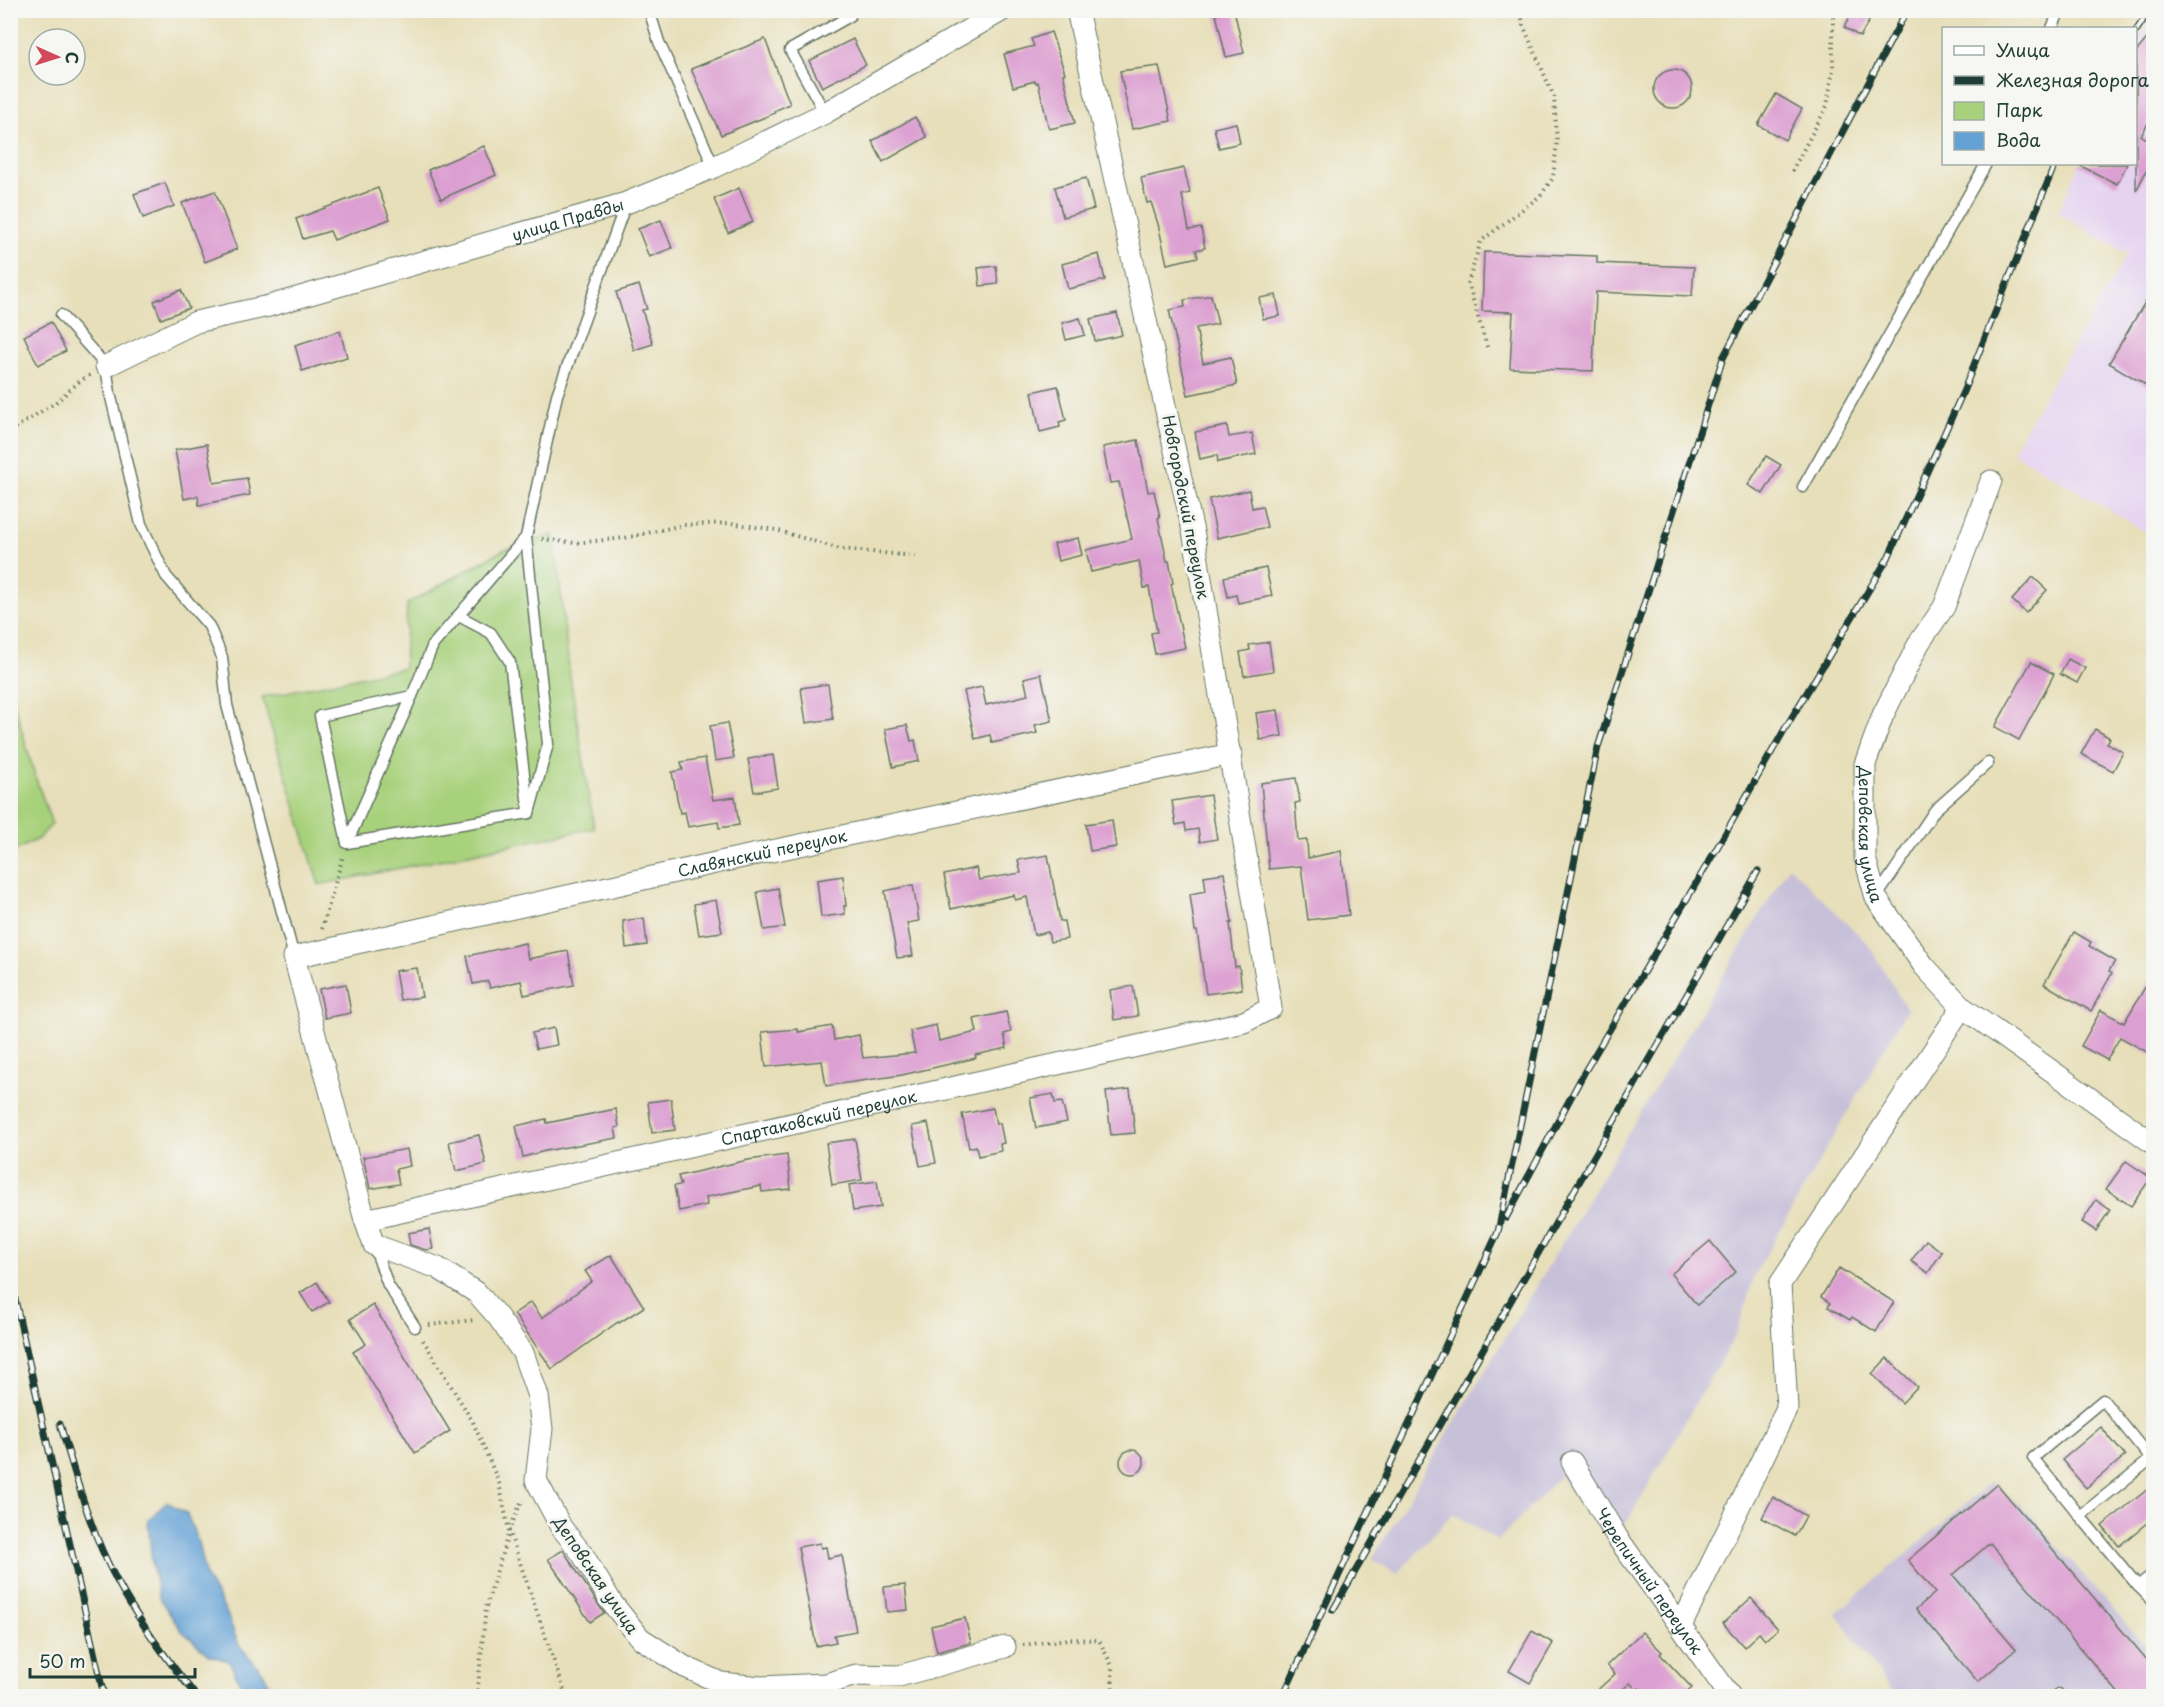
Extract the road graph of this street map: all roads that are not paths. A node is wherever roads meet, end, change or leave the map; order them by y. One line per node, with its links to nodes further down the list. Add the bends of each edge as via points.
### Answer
1 (649, 10): 9 (lane, via 659,42)
2 (847, 10): 7 (lane, via 850,16 790,50)
3 (1003, 10): 7 (street, улица Правды)
4 (1077, 10): 18 (street, Новгородский переулок, via 1194,537)
5 (2060, 10): 6 (lane)
6 (2052, 27)
7 (825, 113): 9 (street, улица Правды)
8 (1985, 165): 14 (lane)
9 (714, 167): 10 (street, улица Правды)
10 (626, 202): 12 (street, улица Правды, via 269,306 196,322); 15 (lane, via 557,395)
11 (61, 315): 12 (lane)
12 (106, 366): 23 (lane, via 141,524 165,576 209,626 222,657 227,705)
13 (1991, 481): 22 (street, Деповская улица, via 1944,607 1919,643 1883,715 1865,764 1865,858)
14 (1803, 487)
15 (526, 537): 16 (lane); 20 (lane, via 548,744)
16 (459, 616): 17 (lane, via 433,645); 20 (lane, via 491,633 510,662)
17 (412, 696): 21 (lane); 21 (lane, via 320,716)
18 (1231, 754): 23 (street, Славянский переулок); 25 (street, Новгородский переулок)
19 (1988, 763): 22 (lane, via 1935,810)
20 (529, 813): 21 (lane)
21 (347, 843)
22 (1876, 898): 24 (street, Деповская улица, via 1924,966)
23 (294, 957): 27 (street)
24 (1962, 1007): 26 (street, Деповская улица); 36 (street, via 1780,1284 1787,1408)
25 (1271, 1008): 27 (street, Спартаковский переулок, via 1244,1022)
26 (2154, 1144)
27 (365, 1220): 28 (street)
28 (374, 1245): 29 (lane, via 388,1285); 37 (street, Деповская улица, via 438,1268 477,1293 498,1317 523,1353 538,1396 542,1429 536,1480 561,1527 640,1638 685,1667 721,1683 760,1687 826,1684 856,1675 899,1676)
29 (415, 1327)
30 (2152, 1460): 32 (lane); 32 (lane, via 2103,1400 2032,1458)
31 (1572, 1462): 36 (street, Черепичный переулок, via 1617,1536)
32 (2080, 1516): 34 (lane)
33 (2154, 1573): 34 (lane)
34 (2138, 1586): 35 (lane)
35 (2154, 1602)
36 (1681, 1626): 38 (street, Черепичный переулок)
37 (1005, 1647)
38 (1730, 1696)

